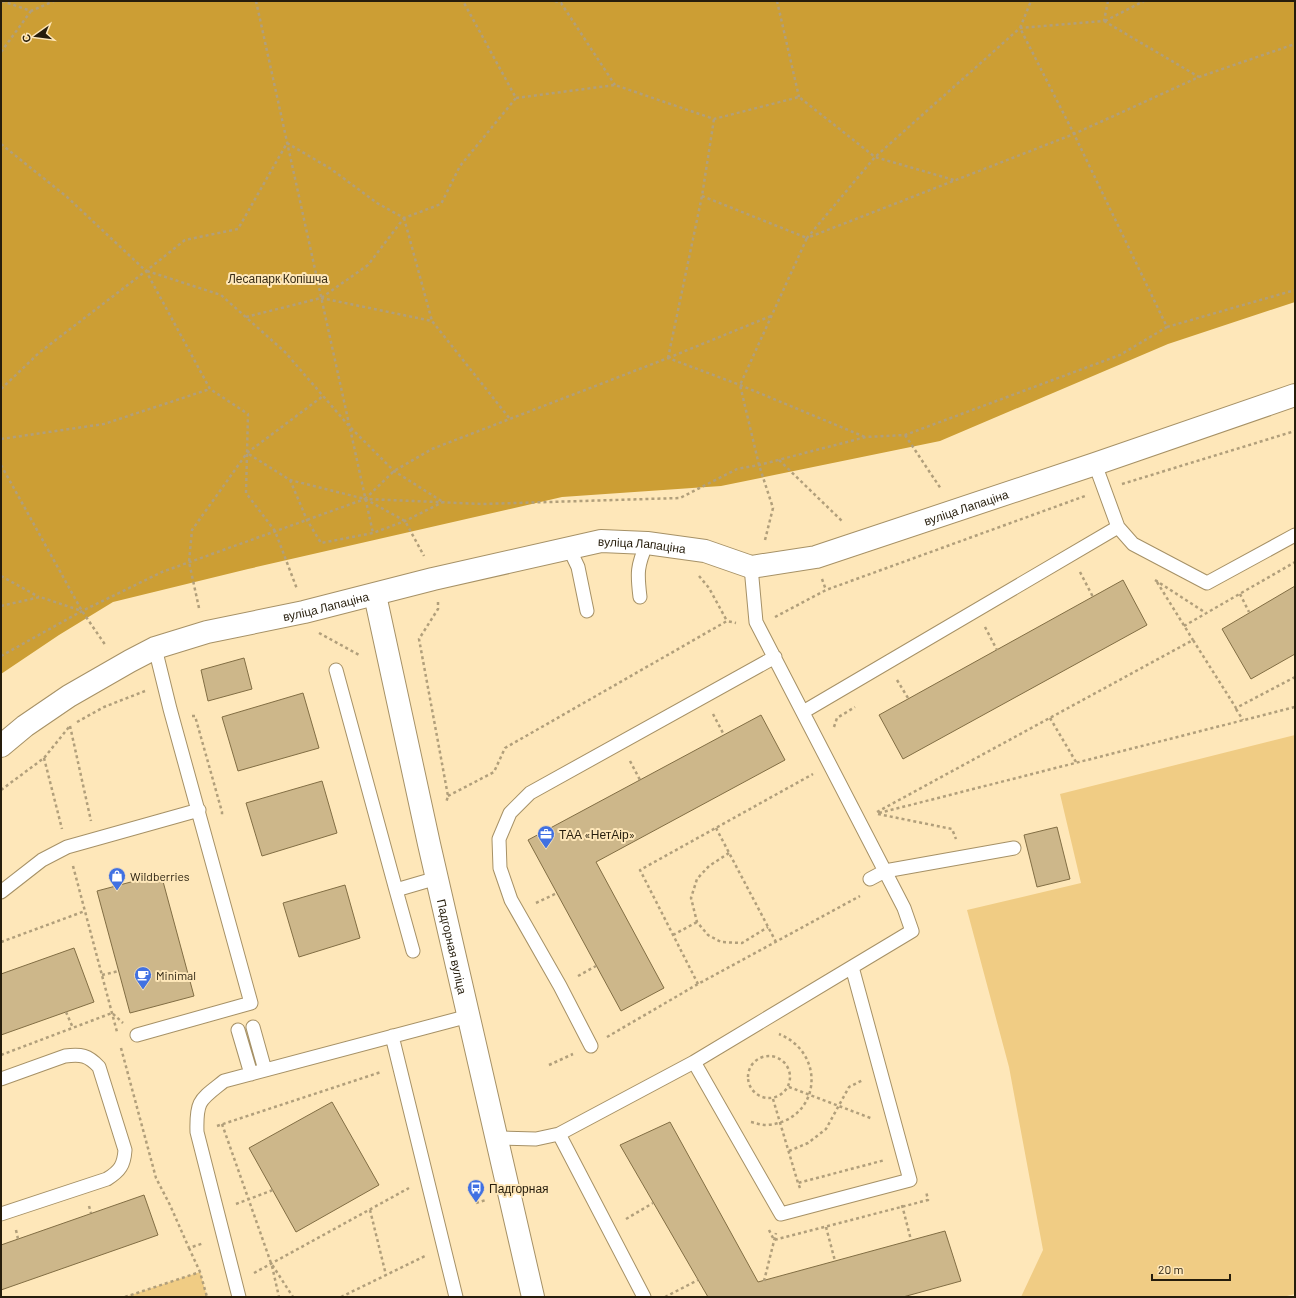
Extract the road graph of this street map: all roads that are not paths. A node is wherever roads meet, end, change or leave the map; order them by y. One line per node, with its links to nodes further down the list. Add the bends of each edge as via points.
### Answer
1 (1295, 395): 2 (main road, вуліца Лапаціна)
2 (1096, 464): 3 (lane); 7 (main road, вуліца Лапаціна, via 816,557)
3 (1118, 526): 4 (lane, via 1133,544 1207,583); 14 (lane)
4 (1295, 535)
5 (646, 544): 6 (main road, вуліца Лапаціна, via 601,541); 7 (main road, вуліца Лапаціна, via 706,551); 9 (lane, via 639,561)
6 (569, 548): 8 (main road, вуліца Лапаціна); 10 (lane, via 578,568)
7 (751, 567): 12 (lane, via 756,622)
8 (375, 595): 11 (main road, вуліца Лапаціна, via 207,632); 19 (main road, Падгорная вуліца)
9 (640, 597)
10 (587, 611)
11 (155, 648): 15 (main road, вуліца Лапаціна, via 69,696); 16 (lane)
12 (775, 657): 14 (lane); 30 (lane, via 530,793 510,813 499,839 500,868 506,887)
13 (336, 670): 21 (lane)
14 (803, 712): 18 (lane)
15 (1, 746)
16 (199, 810): 22 (lane, via 67,847 42,860); 28 (lane, via 251,1003)
17 (1014, 848): 18 (lane)
18 (885, 871): 20 (lane); 24 (lane, via 904,908 912,931)
19 (437, 878): 21 (lane); 25 (main road, Падгорная вуліца)
20 (870, 879)
21 (396, 890): 23 (lane)
22 (1, 892)
23 (413, 951)
24 (852, 967): 31 (lane); 31 (lane, via 910,1180 781,1214)
25 (468, 1016): 29 (lane); 36 (main road, Падгорная вуліца)
26 (253, 1026): 32 (lane)
27 (238, 1030): 33 (lane)
28 (137, 1035)
29 (392, 1036): 32 (lane); 39 (lane)
30 (591, 1046)
31 (694, 1062): 35 (lane)
32 (265, 1070): 33 (lane)
33 (250, 1074): 38 (lane, via 224,1081 201,1100 196,1116 197,1132)
34 (1, 1079): 37 (lane, via 65,1056 84,1056 92,1060 99,1067 125,1150 121,1168 107,1179)
35 (559, 1134): 36 (lane, via 536,1139); 41 (lane)
36 (497, 1138): 40 (main road, Падгорная вуліца)
37 (1, 1214)
38 (240, 1297)
39 (456, 1297)
40 (533, 1297)
41 (644, 1297)

